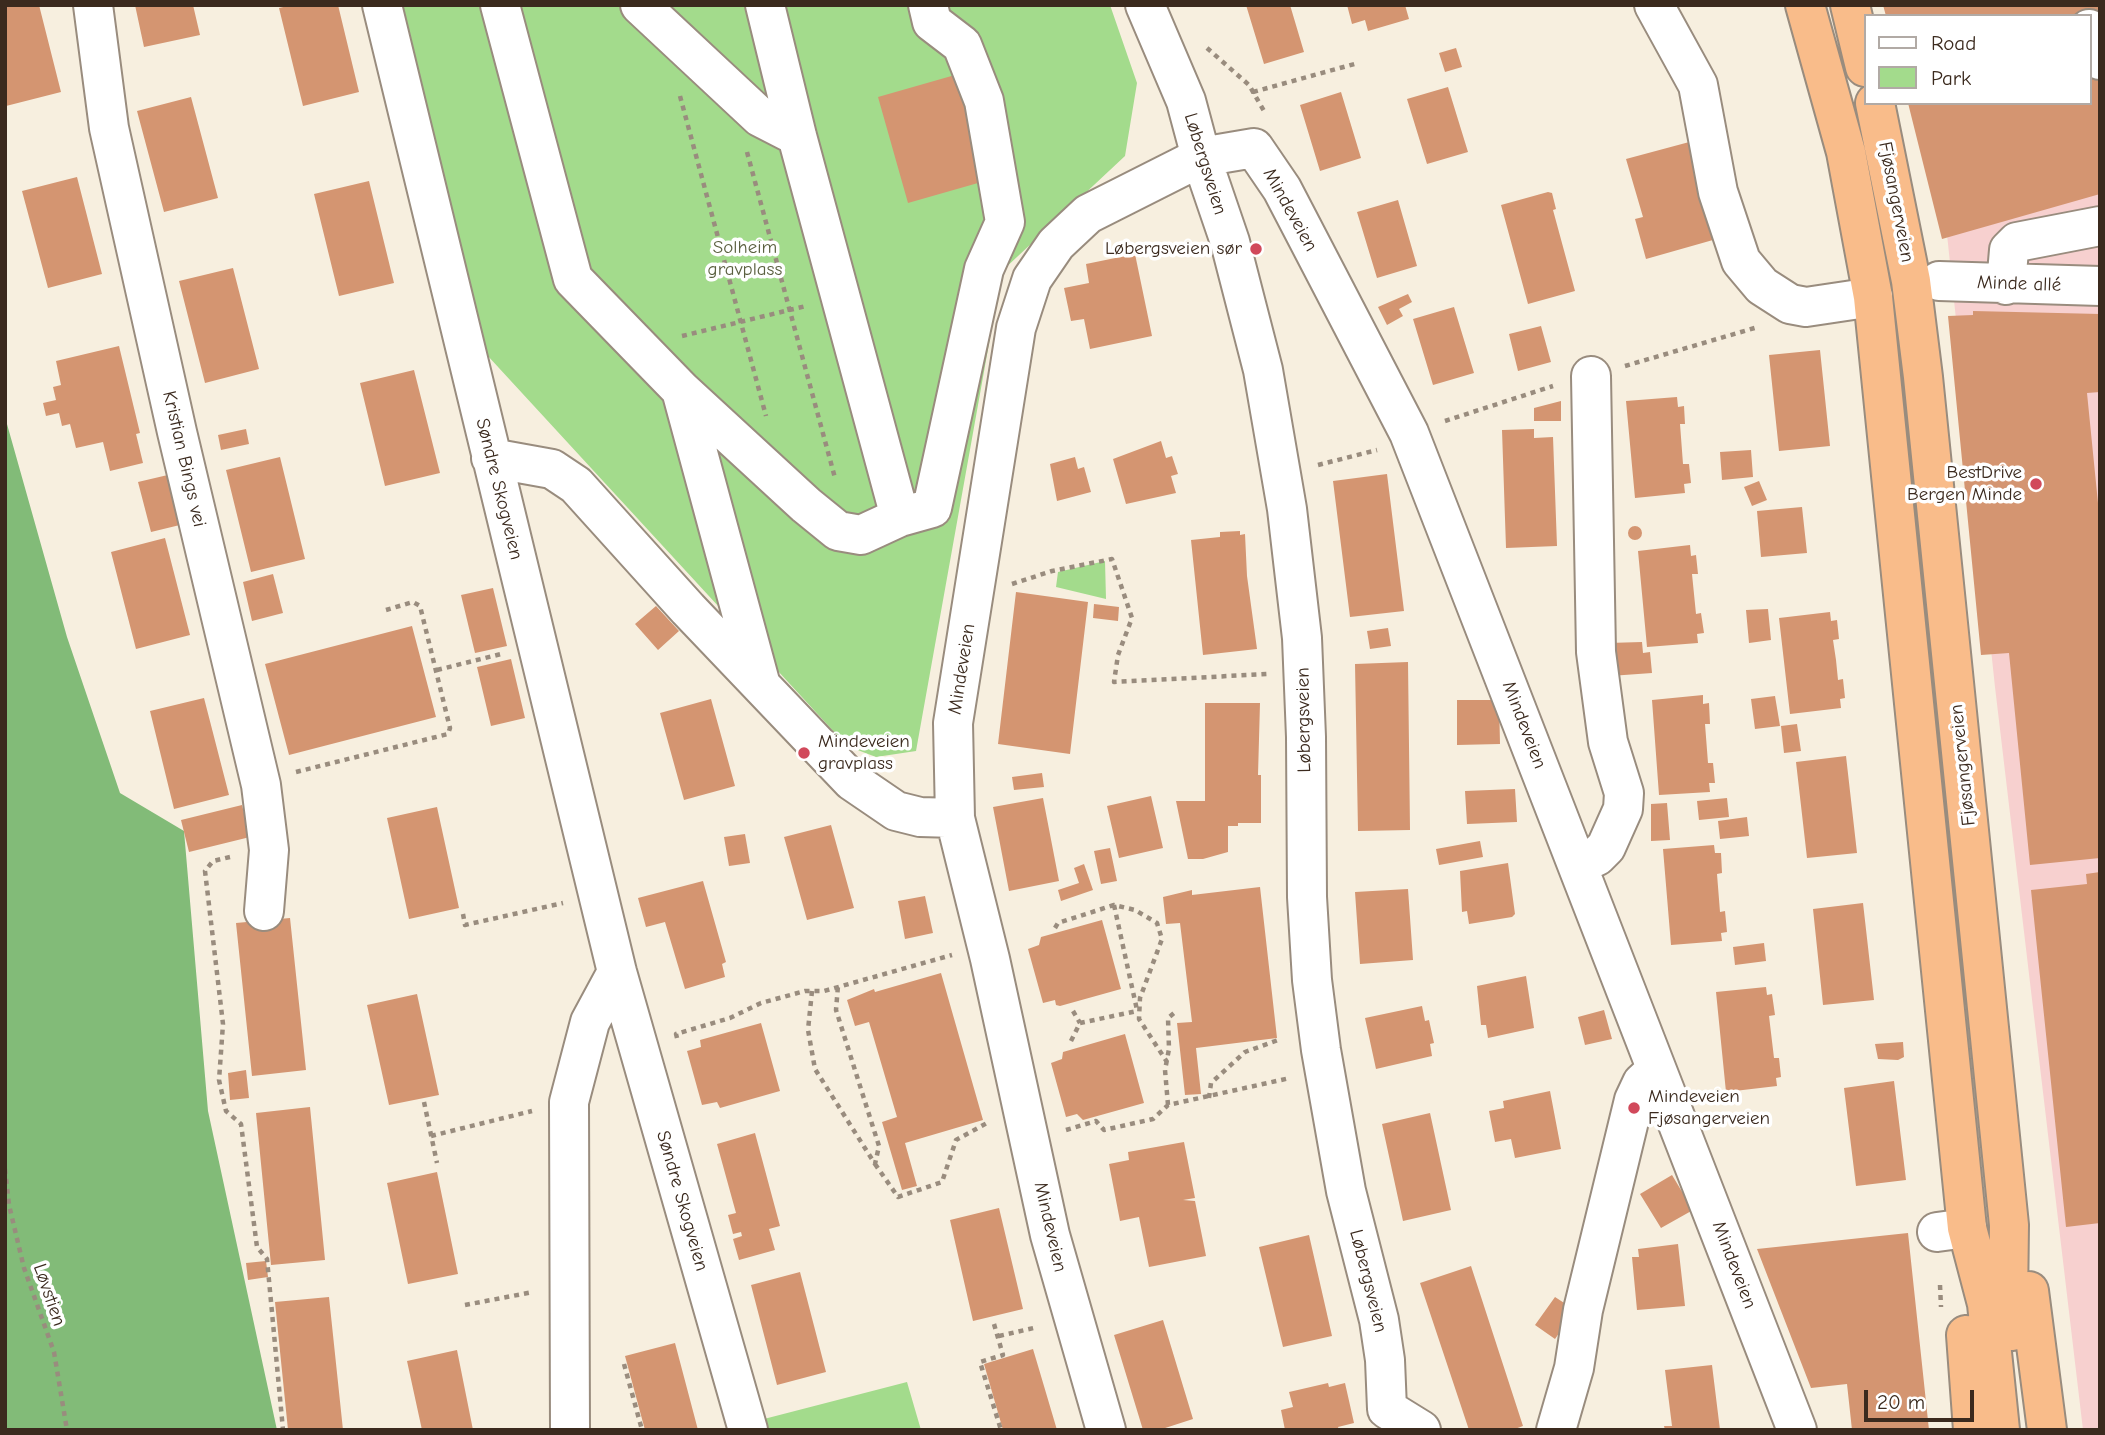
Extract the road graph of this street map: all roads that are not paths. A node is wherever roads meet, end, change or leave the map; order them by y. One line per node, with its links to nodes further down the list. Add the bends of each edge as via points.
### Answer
1 (93, 5): 29 (street, Kristian Bings vei, via 110,128 261,785 269,850)
2 (382, 5): 24 (street, Søndre Skogveien)
3 (500, 5): 23 (street, via 573,279)
4 (640, 5): 15 (street, via 760,117)
5 (765, 5): 15 (street)
6 (928, 5): 25 (street, via 932,22 962,46 984,101 1005,222 984,269 932,508)
7 (1145, 5): 16 (street, Løbergsveien, via 1186,101)
8 (1654, 5): 21 (street, via 1698,85 1718,192 1741,261 1762,286 1790,304 1806,307)
9 (1805, 5): 21 (highway, Fjøsangerveien, via 1846,152)
10 (1850, 5): 13 (highway)
11 (2091, 35): 12 (street)
12 (2100, 60)
13 (1864, 63)
14 (1875, 105): 32 (highway, Fjøsangerveien, via 1911,281 1923,377)
15 (797, 136): 25 (street)
16 (1201, 156): 27 (street, Mindeveien, via 1088,214 1056,244 1032,279 1016,328 953,723); 28 (street, Mindeveien, via 1254,148 1282,189 1366,346 1409,433); 34 (street, Løbergsveien, via 1230,242 1260,357 1287,509 1304,671 1312,979 1346,1191 1379,1320)
17 (2100, 226): 19 (street, via 2017,242 2009,250)
18 (1939, 281): 19 (street, Minde allé)
19 (2006, 285): 20 (street, Minde allé)
20 (2100, 286)
21 (1873, 298): 33 (highway, Fjøsangerveien)
22 (1591, 376): 28 (street, via 1596,652 1608,742 1624,793 1623,809 1606,847)
23 (681, 390): 25 (street, via 838,530 861,535); 26 (street)
24 (491, 458): 26 (street, via 552,469 576,485); 30 (street, Søndre Skogveien)
25 (900, 517)
26 (761, 684): 27 (street, via 872,797 896,811)
27 (955, 818): 37 (street, Mindeveien, via 1051,1235)
28 (1578, 865): 31 (street, Mindeveien)
29 (264, 911)
30 (617, 972): 35 (street, via 590,1022 569,1102); 36 (street, Søndre Skogveien)
31 (1656, 1070): 39 (street, via 1642,1083 1634,1100); 40 (street, Mindeveien)
32 (2009, 1225): 43 (highway, Fjøsangerveien, via 2008,1302); 44 (highway, via 2031,1300)
33 (1952, 1230): 41 (highway, via 1963,1270); 42 (highway, Fjøsangerveien, via 1987,1304)
34 (1386, 1419): 38 (street, Løbergsveien)
35 (570, 1430)
36 (748, 1430)
37 (1106, 1430)
38 (1421, 1430)
39 (1556, 1430)
40 (1797, 1430)
41 (1973, 1430)
42 (2000, 1430)
43 (2023, 1430)
44 (2048, 1430)

